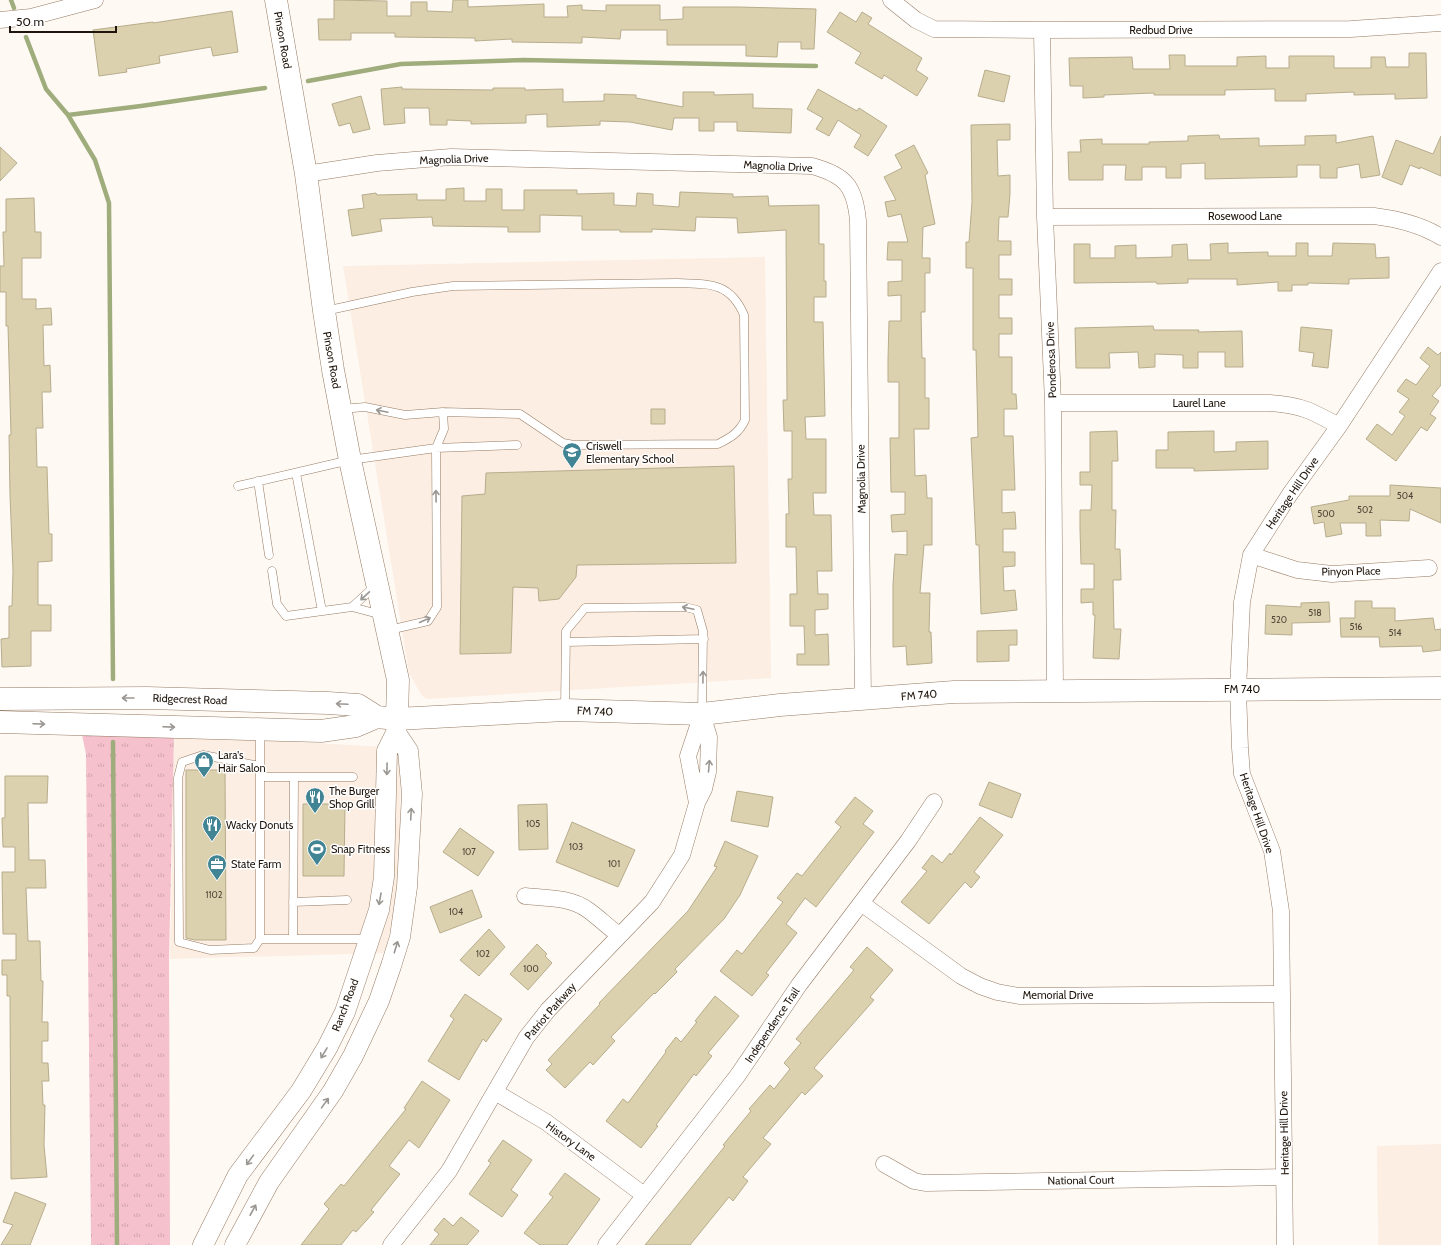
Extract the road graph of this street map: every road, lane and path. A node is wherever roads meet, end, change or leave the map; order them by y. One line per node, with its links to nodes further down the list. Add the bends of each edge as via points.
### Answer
1 (95, 0): 4 (street, via 31,17)
2 (276, 0): 7 (main road, Pinson Road)
3 (891, 0): 6 (street, Redbud Drive, via 916,20 934,28)
4 (0, 20)
5 (1441, 23): 6 (street, Redbud Drive, via 1351,29)
6 (1042, 30): 8 (street, Ponderosa Drive)
7 (306, 174): 11 (main road, Pinson Road); 36 (street, Magnolia Drive, via 377,163 451,157 812,166 832,172 847,185 856,200 858,221)
8 (1045, 217): 9 (street, Rosewood Lane, via 1374,216 1397,219 1426,228); 12 (street, Ponderosa Drive)
9 (1441, 237)
10 (1441, 271): 15 (street, Heritage Hill Drive)
11 (324, 311): 13 (main road, Pinson Road); 14 (lane, via 453,286 677,283 712,284 728,291 738,302 744,315 745,420 732,436 718,444 574,445 563,443 520,414)
12 (1053, 403): 15 (street, Laurel Lane, via 1295,405 1315,412); 34 (street, Ponderosa Drive)
13 (341, 409): 14 (lane, one-way to 13, via 405,415 365,407); 18 (main road, Pinson Road)
14 (443, 412): 17 (lane, via 444,429)
15 (1339, 426): 23 (street, Heritage Hill Drive, via 1290,494)
16 (517, 445): 17 (lane)
17 (436, 448): 18 (lane); 29 (lane, one-way to 17, via 428,621 437,607)
18 (350, 460): 19 (lane); 26 (main road, Pinson Road)
19 (296, 473): 20 (lane); 28 (lane)
20 (258, 481): 21 (lane); 22 (lane)
21 (238, 486)
22 (270, 555)
23 (1251, 555): 24 (street, Pinyon Place, via 1297,570 1332,574); 33 (street, Heritage Hill Drive, via 1242,602)
24 (1429, 568)
25 (272, 571): 28 (lane, via 277,604 286,616)
26 (377, 584): 27 (lane, one-way to 27); 29 (main road, Pinson Road)
27 (352, 607): 28 (lane); 29 (lane)
28 (322, 611)
29 (386, 623): 40 (main road, Pinson Road, via 398,680)
30 (704, 639): 31 (lane); 31 (lane, one-way to 31, via 697,610 685,607 585,608 566,631); 38 (lane, one-way to 30)
31 (566, 642): 37 (lane)
32 (1441, 688): 33 (main road, FM 740 / FM 740)
33 (1238, 690): 34 (main road, FM 740 / FM 740); 56 (street, Heritage Hill Drive, via 1242,774 1272,851 1278,881)
34 (1055, 691): 36 (main road, FM 740 / FM 740, via 954,692)
35 (0, 699): 40 (main road, Ridgecrest Road, one-way to 35, via 358,705 328,703 147,698)
36 (863, 700): 38 (main road, FM 740 / FM 740, via 780,705)
37 (565, 710): 38 (main road, FM 740 / FM 740); 40 (main road, FM 740 / FM 740)
38 (702, 714): 47 (street, Patriot Parkway, via 688,756); 47 (street, Patriot Parkway, one-way to 38, via 704,789 710,753 709,737)
39 (0, 722): 41 (main road, one-way to 41)
40 (390, 723): 41 (main road, via 321,731); 55 (street, Ranch Road, one-way to 55, via 384,877 379,910); 57 (street, one-way to 40, via 379,1001 391,966 400,937 407,887 412,794 408,752)
41 (267, 730): 42 (lane)
42 (260, 766): 43 (lane); 53 (lane, via 203,755 182,762 178,778 179,942 210,950 254,948)
43 (261, 777): 44 (lane); 53 (lane)
44 (294, 777): 45 (lane); 50 (lane)
45 (354, 777)
46 (934, 802): 51 (street, Independence Trail)
47 (697, 803): 52 (street, Patriot Parkway, via 682,855 652,902)
48 (524, 896): 52 (street, via 575,903 587,909)
49 (347, 900): 50 (lane)
50 (294, 902): 54 (lane)
51 (861, 903): 56 (street, Memorial Drive, via 962,976 997,992 1019,996); 61 (street, Independence Trail, via 799,984 738,1075)
52 (619, 935): 58 (street, Patriot Parkway, via 548,1010 526,1038)
53 (260, 939): 54 (lane)
54 (293, 939): 55 (lane)
55 (368, 939): 57 (street, via 375,942 379,959 353,1028); 62 (street, Ranch Road, one-way to 62, via 345,1012 327,1048 301,1091 238,1176)
56 (1282, 994): 60 (street, Heritage Hill Drive)
57 (353, 1056): 63 (street, one-way to 57, via 269,1182 333,1091)
58 (495, 1092): 61 (street, History Lane, via 546,1122); 64 (street, Patriot Parkway, via 449,1171)
59 (884, 1164): 60 (street, National Court, via 914,1181 925,1183)
60 (1284, 1177): 66 (street, Heritage Hill Drive)
61 (644, 1195): 65 (street, Independence Trail)
62 (203, 1245)
63 (235, 1245)
64 (391, 1245)
65 (606, 1245)
66 (1285, 1245)

